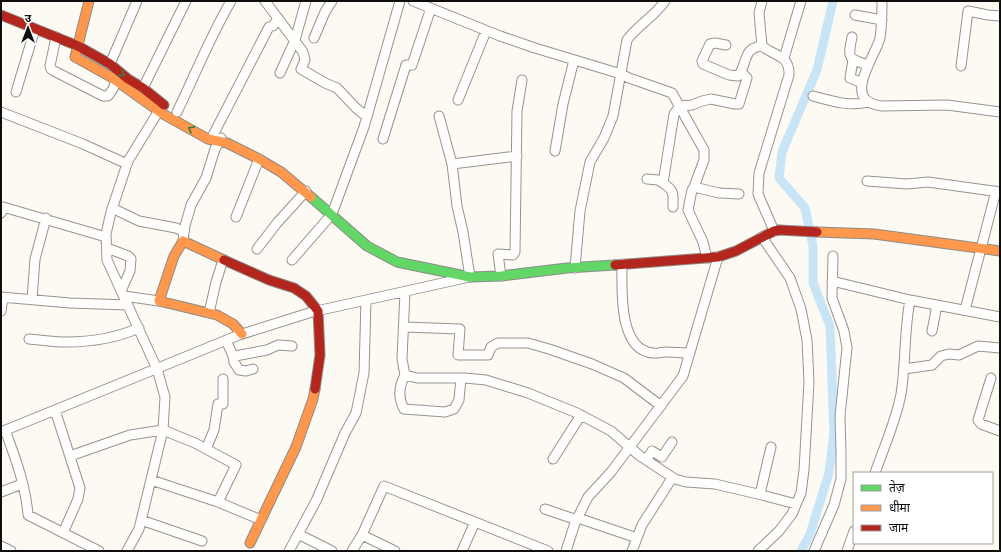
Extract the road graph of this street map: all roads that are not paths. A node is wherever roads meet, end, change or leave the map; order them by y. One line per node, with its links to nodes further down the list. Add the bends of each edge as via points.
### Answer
1 (89, 1): 28 (street)
2 (137, 1): 33 (street)
3 (186, 1): 42 (street)
4 (231, 1): 50 (street, via 202,56)
5 (265, 1): 19 (street)
6 (306, 1): 26 (street)
7 (332, 1): 25 (street)
8 (400, 1): 53 (street)
9 (413, 1): 15 (street)
10 (665, 1): 38 (street, via 627,40)
11 (762, 1): 29 (street, via 759,14)
12 (801, 1): 30 (street)
13 (882, 1): 20 (street)
14 (968, 6): 18 (street, via 988,15); 35 (street)
15 (431, 8): 22 (street); 54 (street, via 412,65 406,65)
16 (1, 15): 21 (street)
17 (855, 15): 20 (street)
18 (1000, 16)
19 (278, 18): 26 (street); 55 (street, via 273,26 269,27)
20 (882, 20): 34 (street, via 880,38)
21 (35, 29): 23 (street); 43 (street)
22 (486, 31): 31 (street); 45 (street)
23 (56, 37): 28 (street); 39 (street, via 50,66 54,72 103,96 108,96)
24 (852, 37): 32 (street, via 849,52)
25 (314, 38)
26 (295, 40): 37 (street); 53 (street, via 305,56 301,70 337,88)
27 (726, 45): 36 (street, via 710,44 703,64 730,75 738,76)
28 (78, 46): 33 (street); 39 (street, via 75,57)
29 (762, 46): 30 (street); 36 (street, via 751,49)
30 (784, 58): 74 (street, via 789,68 788,75 759,173 758,194)
31 (574, 60): 38 (street); 56 (street, via 559,122)
32 (853, 60): 34 (street); 41 (street, via 850,78)
33 (110, 64): 42 (street, one-way to 42)
34 (868, 65): 41 (street)
35 (961, 66)
36 (741, 72): 47 (street, via 747,81 739,104 706,99 692,105)
37 (280, 73)
38 (620, 74): 47 (street, via 672,93); 88 (street, via 613,116 590,162 580,212)
39 (116, 80): 48 (street)
40 (522, 80): 57 (street, via 517,111)
41 (862, 83): 46 (street)
42 (143, 88): 48 (street)
43 (16, 92)
44 (813, 96): 46 (street, via 850,105)
45 (458, 100)
46 (868, 102): 51 (street, via 882,106 947,105)
47 (680, 106): 63 (street, via 674,114); 64 (street, via 704,150 704,160)
48 (161, 108): 50 (street); 55 (street, one-way to 48, via 208,139); 59 (street)
49 (1, 112): 59 (street)
50 (177, 112): 55 (street)
51 (1000, 112)
52 (439, 116): 60 (street)
53 (367, 117): 71 (street)
54 (383, 138)
55 (219, 139): 58 (street); 75 (street, via 206,178 191,205)
56 (555, 151)
57 (517, 156): 60 (street); 89 (street, via 515,252 513,255 498,254)
58 (259, 159): 65 (street); 72 (street)
59 (127, 164): 69 (street)
60 (452, 164): 90 (street, via 457,206 464,232)
61 (647, 179): 63 (street)
62 (867, 181): 66 (street, via 906,184 928,182)
63 (662, 183): 68 (street, via 673,192)
64 (694, 187): 67 (street, via 718,193); 84 (street, via 688,210 703,242)
65 (306, 191): 71 (street); 80 (street)
66 (998, 192): 79 (street)
67 (739, 194)
68 (673, 207)
69 (112, 208): 75 (street, via 139,221 176,228); 76 (street)
70 (2, 209): 73 (street)
71 (332, 214): 86 (street); 90 (street, via 367,246 397,262)
72 (236, 217)
73 (46, 218): 76 (street); 95 (street, via 35,259)
74 (776, 231): 77 (street); 79 (street, via 900,237)
75 (184, 236): 85 (street); 98 (street, via 174,256)
76 (106, 237): 78 (street)
77 (762, 237): 83 (street); 143 (street, via 790,278 801,309 807,340 809,382 804,470 801,493)
78 (107, 248): 93 (street, via 108,260); 93 (street, via 131,259)
79 (982, 248): 81 (street); 101 (street)
80 (257, 249)
81 (1000, 251)
82 (833, 256): 91 (street)
83 (718, 257): 84 (street); 114 (street)
84 (707, 258): 87 (street)
85 (223, 260): 103 (street, via 294,288 306,296); 104 (street)
86 (292, 260)
87 (622, 264): 88 (street); 114 (street, via 624,312 627,329 634,343 652,353)
88 (575, 268): 89 (street)
89 (500, 276): 90 (street)
90 (468, 277): 92 (street)
91 (832, 281): 97 (street); 169 (street, via 832,298 848,348 840,416 841,479 834,505)
92 (405, 292): 96 (street); 106 (street)
93 (123, 293): 98 (street); 99 (street)
94 (2, 297): 95 (street); 102 (street)
95 (32, 299): 99 (street)
96 (366, 300): 103 (street); 151 (street, via 364,373 356,413)
97 (910, 300): 100 (street); 118 (street, via 906,319)
98 (159, 301): 104 (street)
99 (128, 305): 107 (street)
100 (937, 305): 101 (street); 108 (street)
101 (965, 310): 105 (street)
102 (1, 311)
103 (318, 311): 109 (street); 147 (street, via 320,355 313,399 296,447)
104 (209, 313): 109 (street, via 233,324)
105 (1000, 317)
106 (404, 327): 119 (street, via 402,360); 123 (street, via 460,329 458,355 488,355 491,347 498,343 528,343 549,349 624,378)
107 (139, 328): 110 (street, via 101,340 66,342); 116 (street)
108 (932, 331)
109 (242, 334): 111 (street)
110 (29, 339)
111 (226, 340): 115 (street); 116 (street)
112 (292, 346): 115 (street, via 278,345 267,350)
113 (1000, 348): 118 (street, via 978,346 959,355 941,356 932,365)
114 (690, 353): 123 (street, via 683,376)
115 (233, 356): 117 (street, via 239,370)
116 (157, 369): 124 (street); 126 (street, via 165,397)
117 (253, 369)
118 (904, 369): 136 (street, via 890,431)
119 (405, 375): 121 (street, via 417,378); 121 (street, via 401,383 400,402 404,409 445,412 454,409 459,400)
120 (223, 378): 132 (street, via 223,404 218,404 214,430)
121 (461, 378): 125 (street, via 486,380 528,393)
122 (991, 378): 128 (street, via 978,420 981,424)
123 (661, 406): 131 (street)
124 (55, 410): 127 (street); 133 (street)
125 (581, 415): 131 (street, via 611,432); 134 (street)
126 (163, 430): 132 (street); 133 (street, via 130,435); 138 (street)
127 (3, 431): 139 (street)
128 (1000, 431)
129 (672, 442): 135 (street, via 662,457 652,451)
130 (771, 447): 141 (street)
131 (630, 448): 135 (street); 145 (street, via 588,497)
132 (206, 449): 142 (street, via 236,465)
133 (70, 456): 149 (street, via 80,488 78,499)
134 (553, 459)
135 (646, 460): 137 (street)
136 (875, 472)
137 (672, 478): 141 (street); 153 (street, via 646,517)
138 (151, 480): 142 (street); 146 (street)
139 (22, 484): 140 (street); 149 (street, via 28,515)
140 (1, 492)
141 (760, 494): 143 (street)
142 (218, 502): 147 (street)
143 (796, 504): 168 (street, via 779,531)
144 (545, 509): 145 (street)
145 (578, 519): 153 (street); 166 (street)
146 (141, 520): 154 (street); 159 (street)
147 (261, 520): 155 (street)
148 (475, 522): 152 (street, via 384,486); 164 (street); 165 (street)
149 (63, 533): 158 (street)
150 (853, 533): 170 (street)
151 (298, 534): 160 (street); 161 (street)
152 (362, 535): 162 (street); 163 (street)
153 (638, 538): 167 (street)
154 (202, 541)
155 (250, 543)
156 (1, 546): 157 (street)
157 (12, 551)
158 (99, 551)
159 (127, 551)
160 (289, 551)
161 (332, 551)
162 (352, 551)
163 (395, 551)
164 (462, 551)
165 (548, 551)
166 (566, 551)
167 (632, 551)
168 (758, 551)
169 (814, 551)
170 (846, 551)

